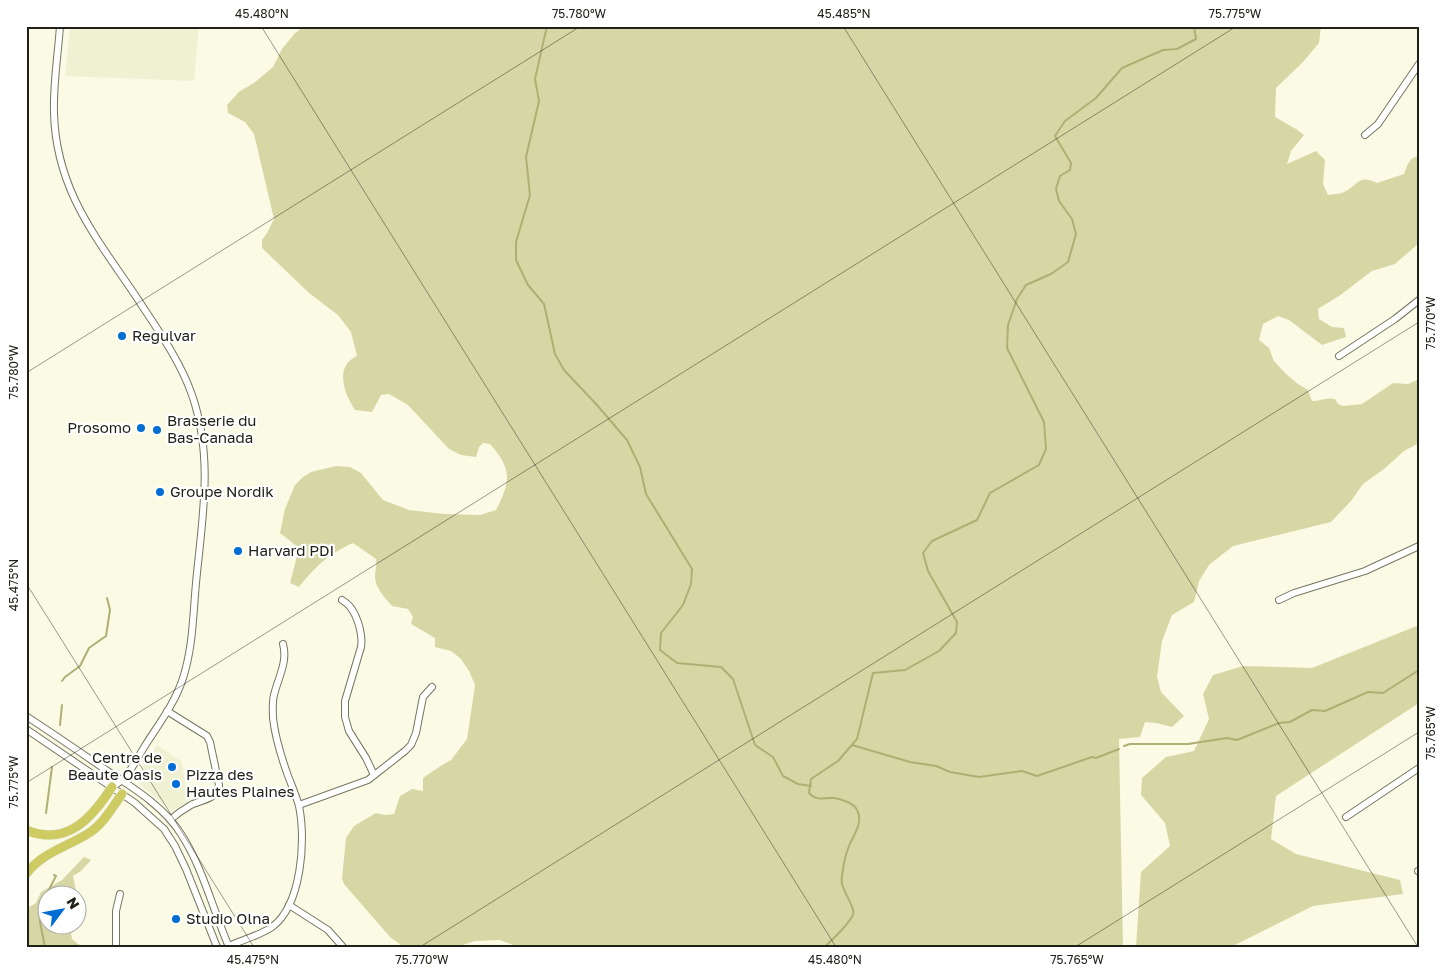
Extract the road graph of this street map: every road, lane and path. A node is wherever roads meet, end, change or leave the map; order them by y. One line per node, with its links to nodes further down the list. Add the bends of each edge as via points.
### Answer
1 (60, 26): 11 (street, via 54,110 58,149 67,181 90,229 177,361 191,392 202,432 206,489 190,644 181,684)
2 (1419, 64): 3 (street, via 1378,124)
3 (1365, 135)
4 (1419, 300): 5 (street)
5 (1339, 356)
6 (1419, 546): 8 (street, via 1365,571)
7 (342, 600): 15 (street, via 351,608 362,640 344,701 345,717 349,731)
8 (1279, 600)
9 (284, 644): 19 (street, via 285,658 274,695 274,719 286,770)
10 (432, 687): 15 (street, via 423,697 411,745)
11 (167, 711): 16 (street); 21 (street, via 207,736 219,785 215,794)
12 (26, 716): 16 (street)
13 (26, 729): 17 (street)
14 (1419, 768): 20 (street)
15 (374, 775): 19 (street, via 361,783)
16 (122, 780): 17 (street); 18 (street); 21 (street)
17 (112, 787): 18 (street); 22 (highway, via 93,814 74,828 50,834)
18 (122, 794): 23 (highway, via 92,831 45,856); 28 (street, via 143,809 170,837)
19 (299, 805): 25 (street, via 301,860)
20 (1346, 817)
21 (170, 819): 26 (street, via 191,851)
22 (26, 830)
23 (26, 874)
24 (120, 894): 27 (street, via 116,911)
25 (289, 906): 26 (street, via 271,927); 29 (street, via 328,930)
26 (228, 946)
27 (116, 947)
28 (217, 947)
29 (343, 947)

